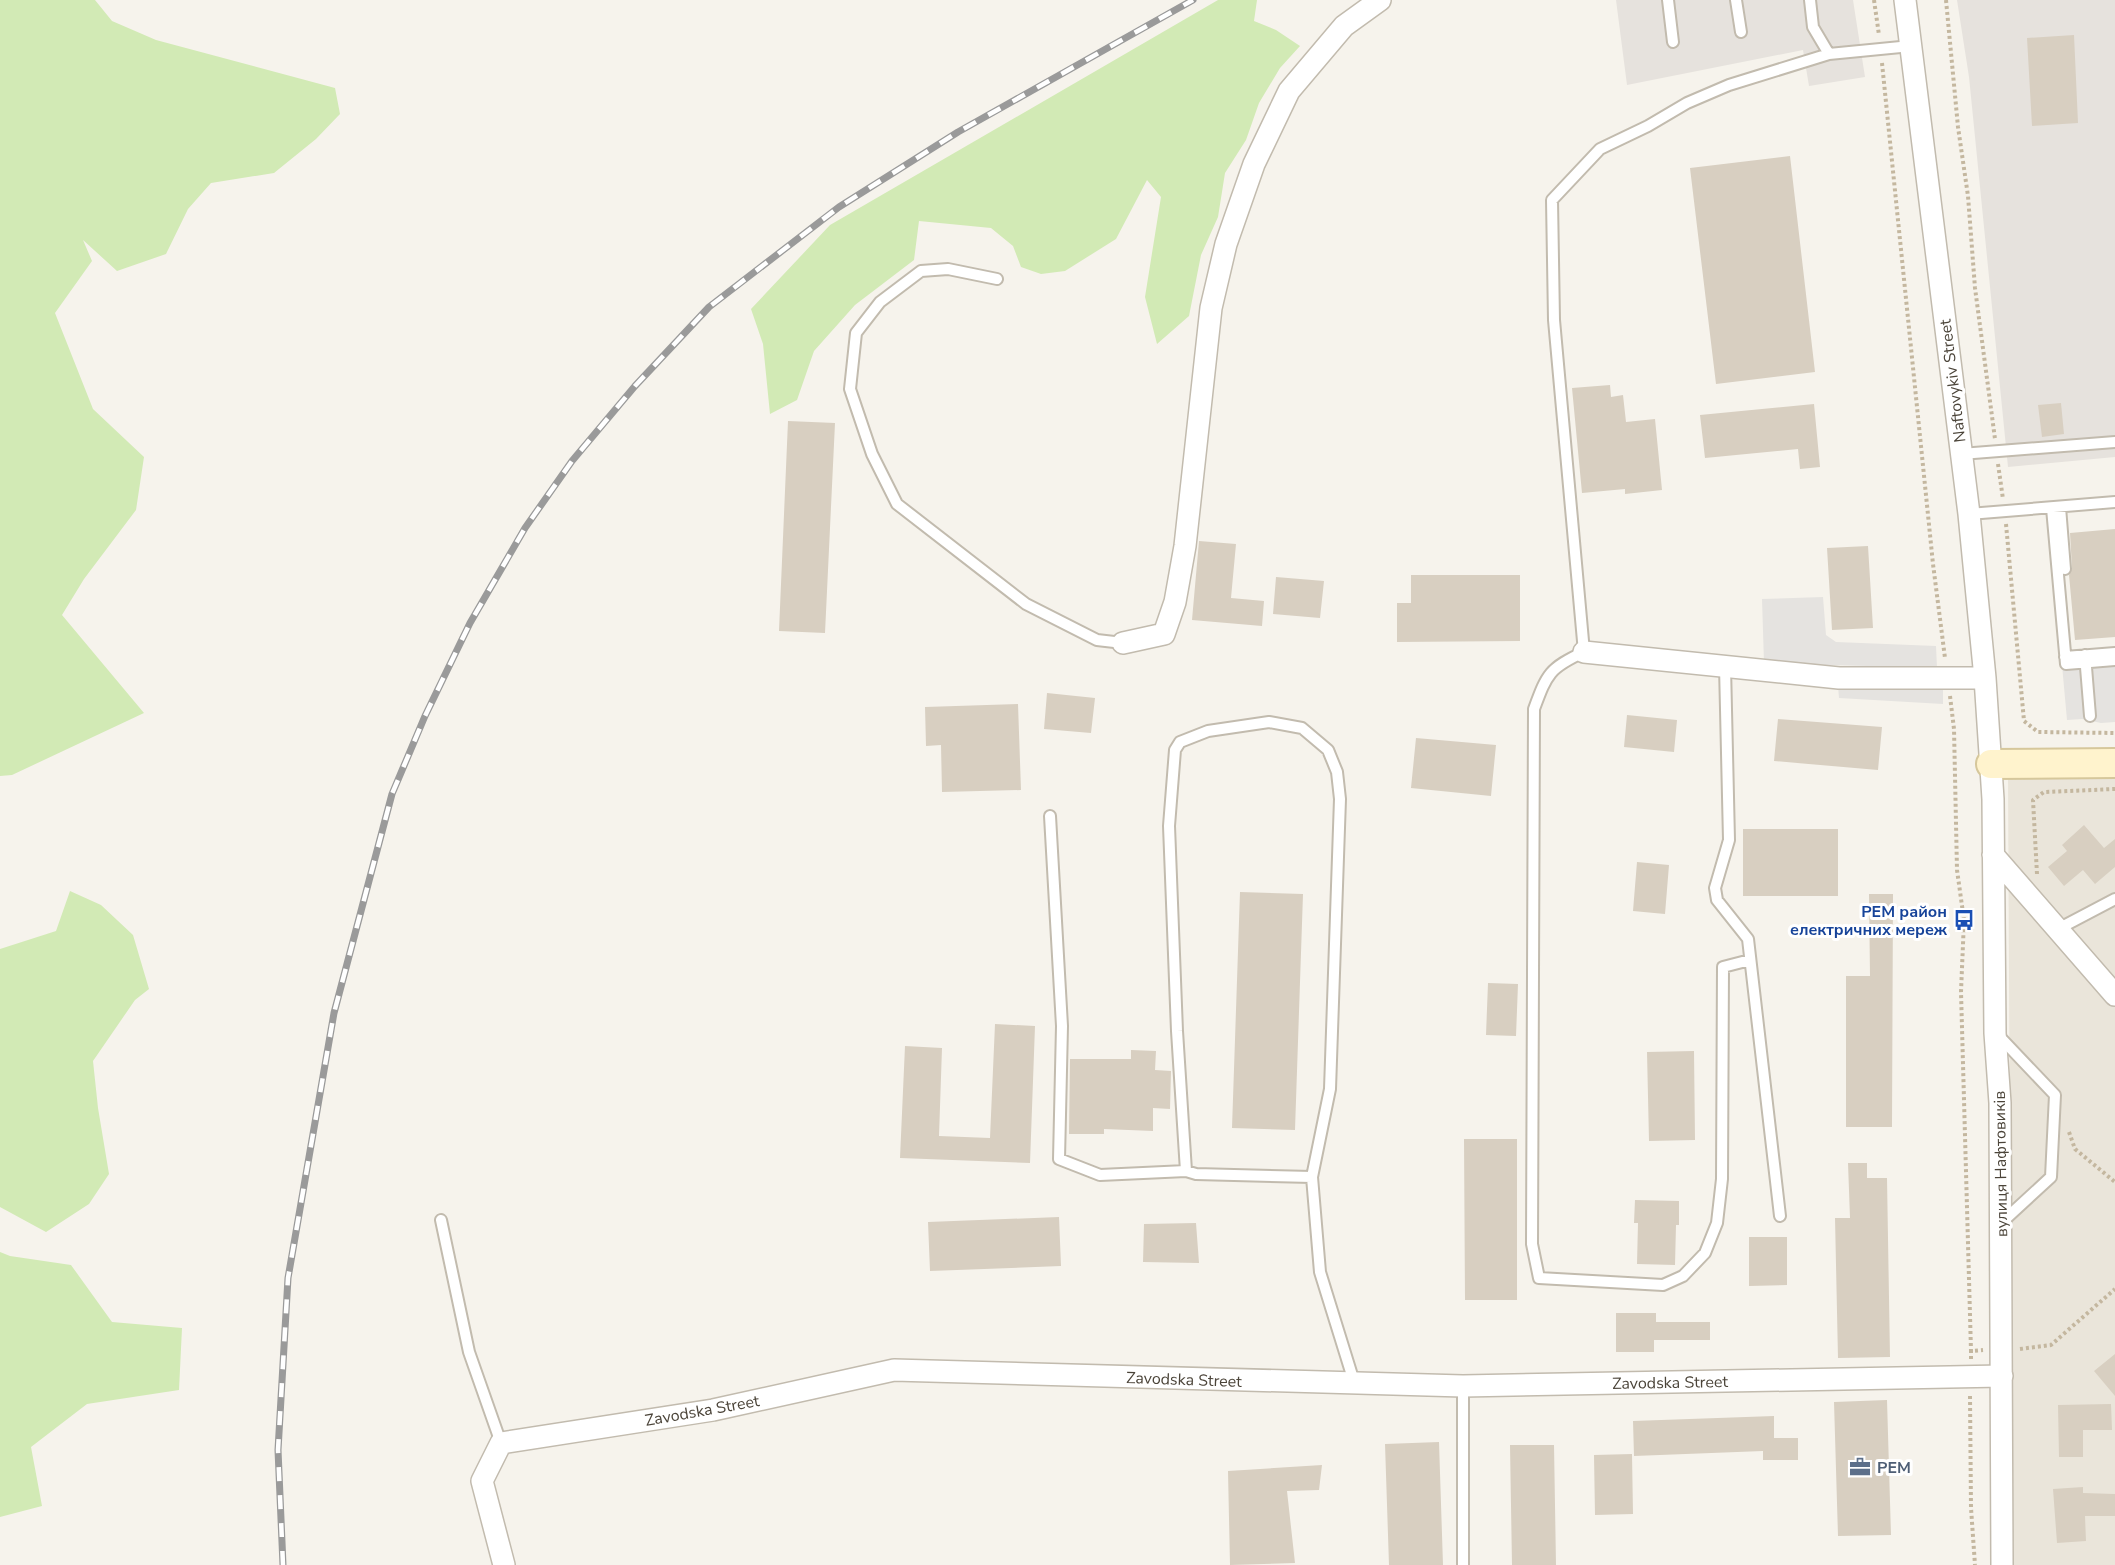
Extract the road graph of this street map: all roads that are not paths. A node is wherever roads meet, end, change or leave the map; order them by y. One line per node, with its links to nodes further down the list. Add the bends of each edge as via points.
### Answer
1 (1380, 0): 16 (street, via 1344,26 1288,91 1254,164 1226,244 1211,308 1185,546 1175,602 1164,634)
2 (1668, 0): 7 (lane)
3 (1736, 0): 6 (lane)
4 (1810, 0): 9 (lane, via 1813,27)
5 (1905, 0): 8 (street, Naftovykiv Street)
6 (1741, 32)
7 (1673, 42)
8 (1911, 46): 9 (lane); 12 (street, Naftovykiv Street)
9 (1829, 54): 17 (lane, via 1729,85 1687,103 1600,149 1552,200 1554,320)
10 (997, 279): 16 (lane, via 948,269 921,271 880,302 856,333 850,389 872,454 897,504 1026,604 1097,640)
11 (2115, 442): 12 (lane)
12 (1961, 454): 15 (street, Naftovykiv Street)
13 (2115, 502): 14 (lane)
14 (2056, 508): 15 (lane); 19 (lane, via 2066,664)
15 (1969, 514): 22 (street, Naftovykiv Street)
16 (1123, 643)
17 (1584, 652): 21 (street); 30 (lane, via 1564,661 1546,677 1534,709 1532,1244 1539,1278 1663,1285 1683,1276 1704,1253 1717,1223 1722,1179 1723,967)
18 (2115, 653): 19 (lane)
19 (2085, 659): 20 (lane); 23 (lane)
20 (2115, 660)
21 (1725, 666): 22 (street, via 1839,678); 30 (lane, via 1730,840 1715,888 1717,900 1748,939)
22 (1985, 678): 25 (street, Naftovykiv Street)
23 (2090, 716)
24 (2112, 761): 25 (main road)
25 (1991, 764): 27 (street, вулиця Нафтовиків)
26 (1050, 816): 33 (lane, via 1062,1026 1059,1159 1100,1175)
27 (1993, 855): 29 (street); 32 (street, вулиця Нафтовиків)
28 (2115, 899): 29 (lane)
29 (2058, 929): 31 (street)
30 (1750, 960): 35 (lane)
31 (2115, 995)
32 (1995, 1033): 37 (street, вулиця Нафтовиків); 37 (lane, via 2055,1095 2051,1177)
33 (1186, 1171): 34 (lane); 34 (lane, via 1169,838 1175,750 1180,742 1208,731 1269,722 1302,729 1328,750 1337,772 1340,799 1330,1089)
34 (1312, 1178): 39 (lane, via 1320,1272)
35 (1780, 1216)
36 (441, 1220): 41 (lane, via 469,1352)
37 (2001, 1223): 38 (street, вулиця Нафтовиків)
38 (2002, 1376): 40 (street, Zavodska Street); 44 (street, вулиця Нафтовиків)
39 (1355, 1384): 40 (street, Zavodska Street); 41 (street, Zavodska Street, via 894,1370 713,1410)
40 (1463, 1386): 43 (lane)
41 (501, 1443): 42 (street, via 482,1481)
42 (504, 1565)
43 (1463, 1565)
44 (2002, 1565)

